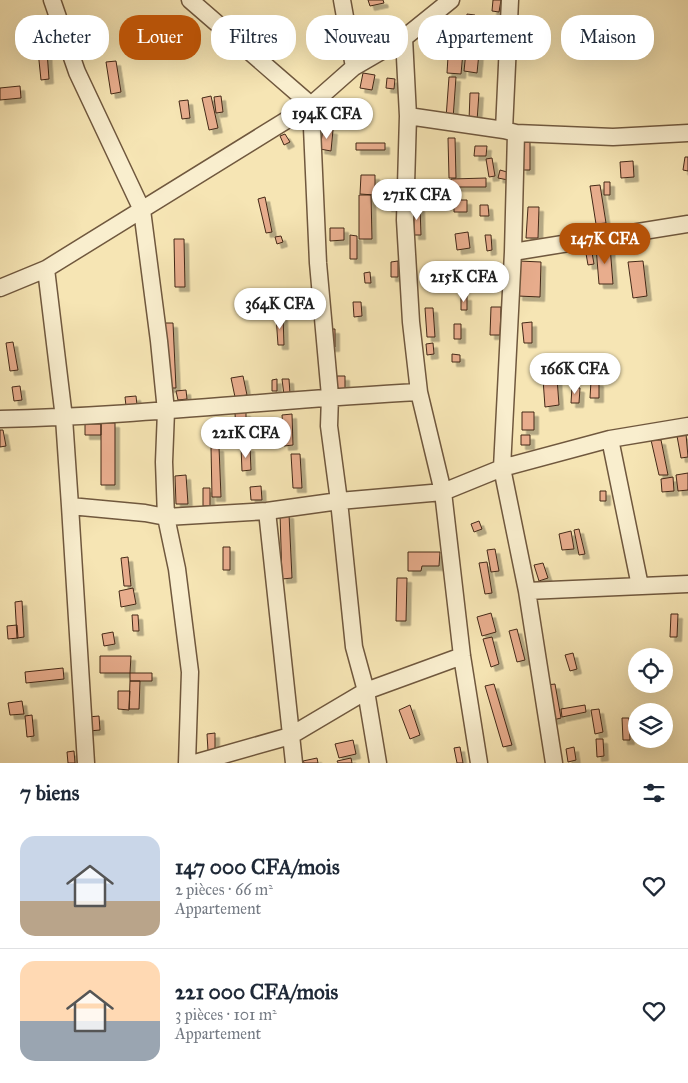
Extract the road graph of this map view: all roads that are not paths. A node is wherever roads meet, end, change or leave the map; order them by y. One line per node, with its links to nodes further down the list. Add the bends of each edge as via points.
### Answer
1 (52, 0): 14 (street, via 77,72)
2 (190, 0): 10 (street)
3 (342, 0): 9 (street)
4 (451, 0): 6 (street)
5 (510, 0): 12 (street)
6 (408, 35)
7 (366, 60): 9 (street)
8 (405, 60): 11 (street)
9 (354, 67): 10 (street)
10 (312, 105): 14 (street); 20 (street, via 318,263)
11 (408, 116): 12 (street); 19 (street, via 405,220)
12 (510, 131): 13 (street, via 613,137); 16 (street)
13 (688, 133)
14 (142, 210): 17 (street); 21 (street)
15 (688, 224): 16 (street)
16 (512, 252): 26 (street)
17 (46, 268): 18 (street); 23 (street)
18 (0, 288)
19 (419, 392): 20 (street); 27 (street)
20 (330, 396): 21 (street); 28 (street, via 329,426)
21 (166, 411): 23 (street); 31 (street)
22 (0, 418): 23 (street)
23 (64, 418): 29 (street)
24 (688, 426): 25 (street)
25 (610, 439): 26 (street); 33 (street)
26 (502, 468): 27 (street); 34 (street)
27 (443, 492): 28 (street); 35 (street)
28 (339, 501): 30 (street); 36 (street, via 354,647)
29 (70, 506): 31 (street); 38 (street)
30 (267, 511): 31 (street); 37 (street)
31 (166, 517): 39 (street, via 177,569 190,672)
32 (688, 584): 33 (street)
33 (640, 586): 34 (street)
34 (527, 591): 44 (street)
35 (462, 656): 36 (street); 43 (street)
36 (366, 691): 37 (street); 42 (street)
37 (290, 736): 40 (street); 41 (street)
38 (86, 763)
39 (187, 763)
40 (195, 763)
41 (294, 763)
42 (378, 763)
43 (479, 763)
44 (554, 763)

